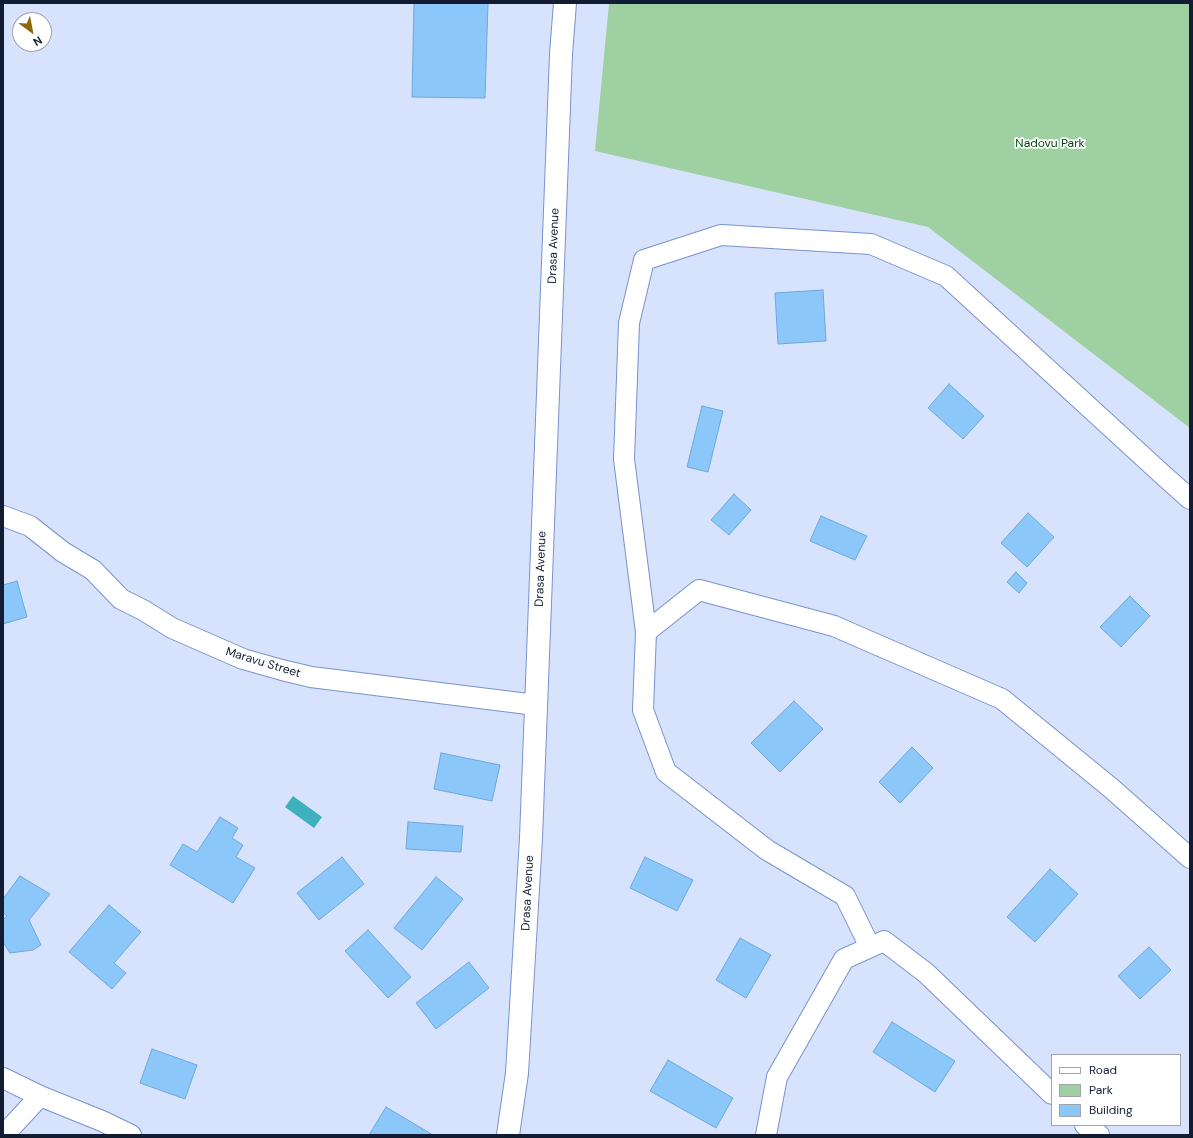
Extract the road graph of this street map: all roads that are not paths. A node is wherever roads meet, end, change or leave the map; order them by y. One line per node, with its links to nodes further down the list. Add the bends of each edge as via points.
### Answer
1 (565, 3): 5 (highway, Drasa Avenue)
2 (1190, 499): 4 (street, via 946,276 871,244 721,235 644,260 629,323 624,459)
3 (3, 516): 5 (street, Maravu Street, via 30,526 63,552 93,570 121,599 172,628 243,659 311,677)
4 (646, 632): 6 (street, via 698,590 834,626 1002,699 1111,788); 7 (street, via 643,710 666,772 767,850 845,896)
5 (536, 705): 14 (highway, Drasa Avenue, via 517,1072)
6 (1190, 858)
7 (870, 947): 9 (street, via 884,941 926,973); 15 (street, via 844,959 777,1077)
8 (3, 1078): 10 (street)
9 (1051, 1093)
10 (40, 1096): 12 (street); 13 (street)
11 (1086, 1126): 16 (street)
12 (4, 1135)
13 (131, 1135)
14 (508, 1135)
15 (766, 1135)
16 (1099, 1135)

